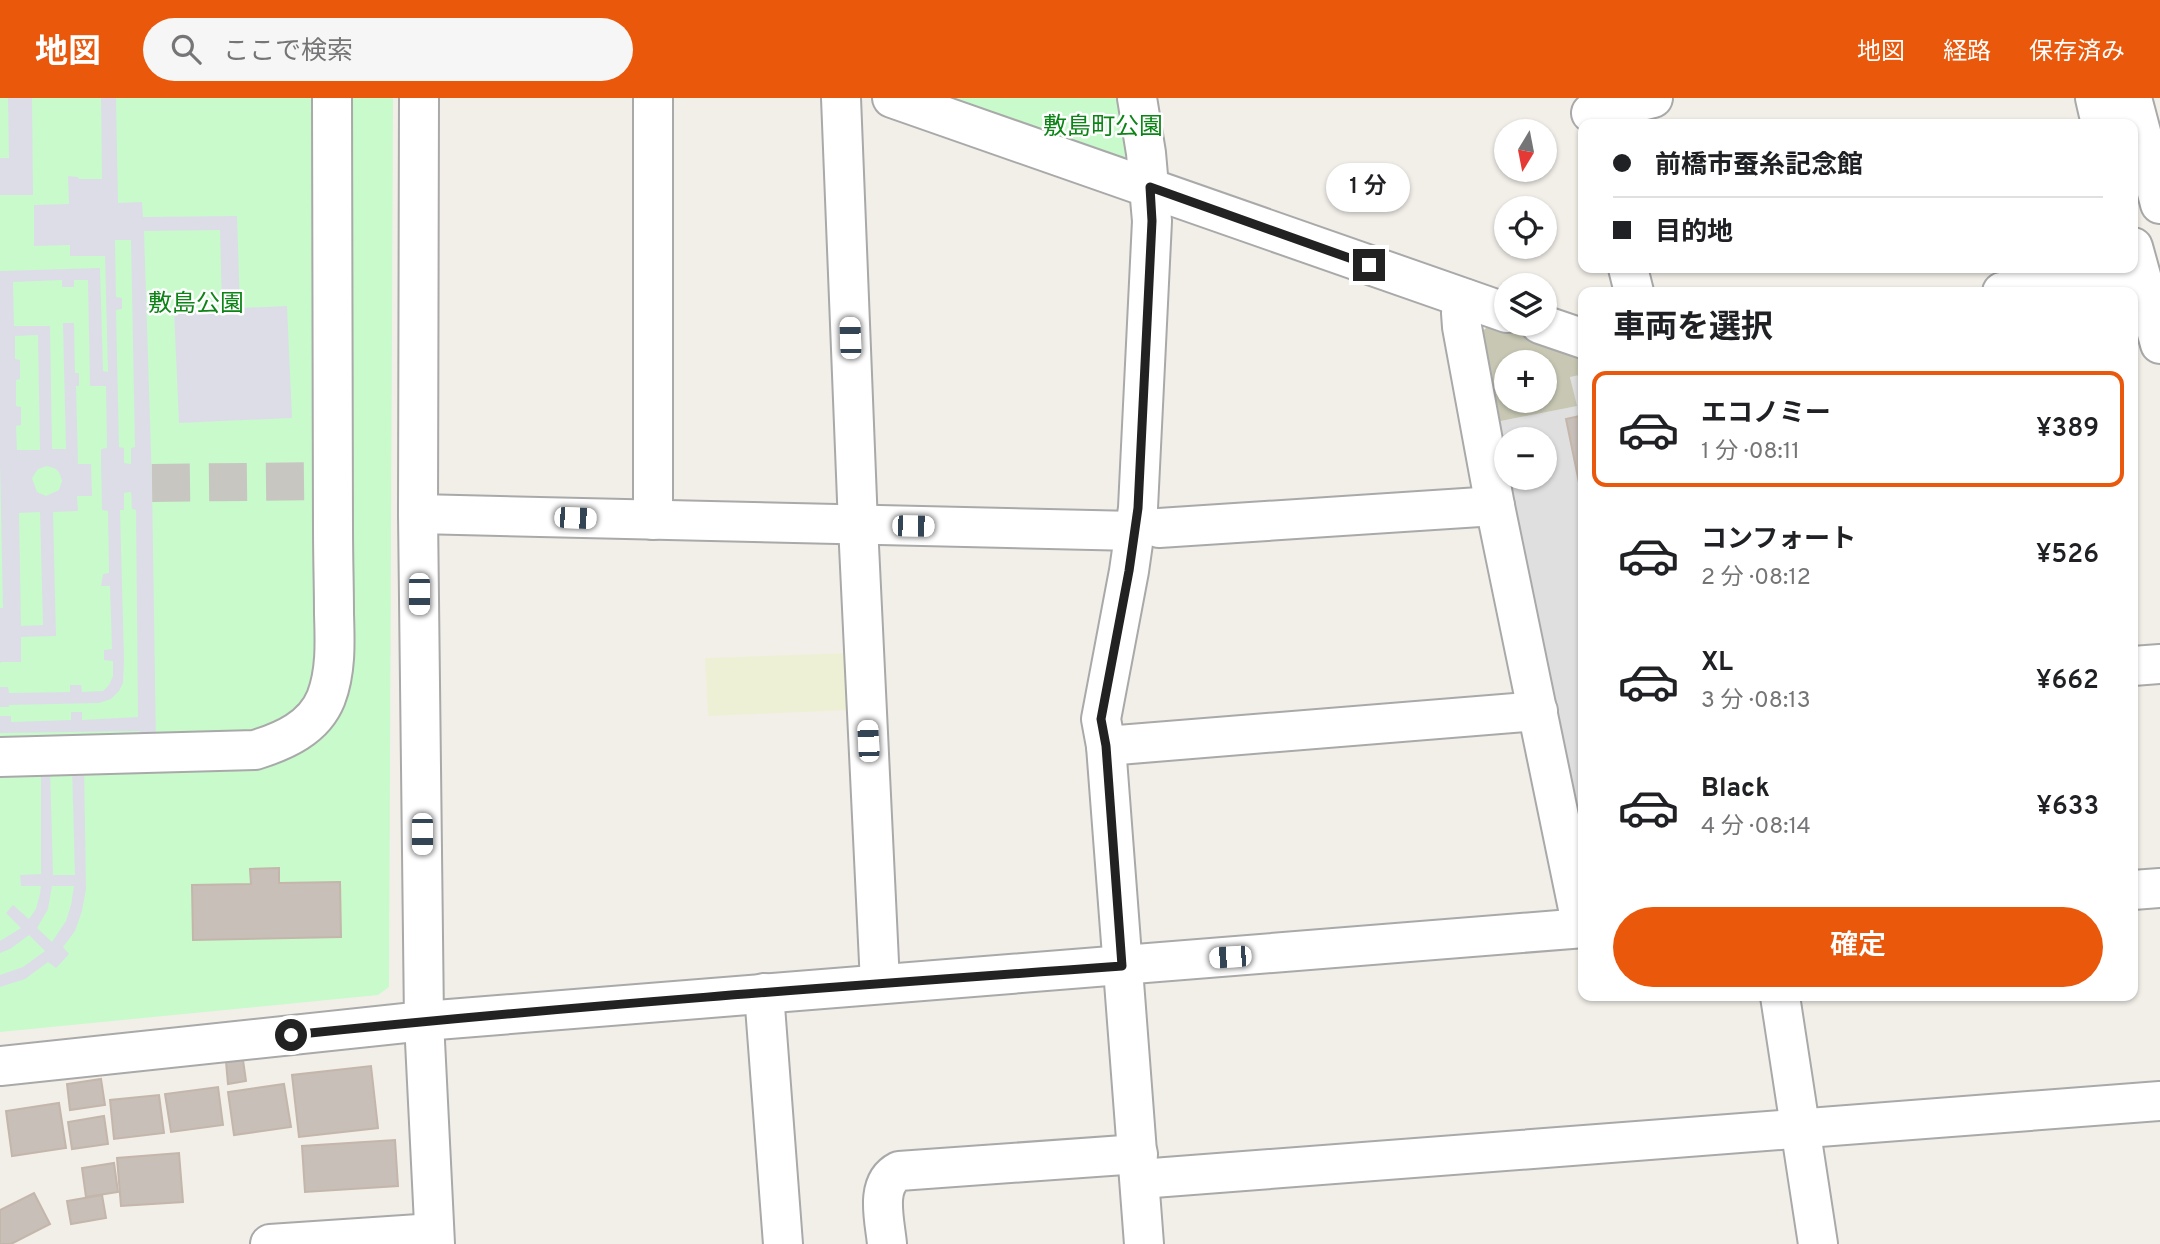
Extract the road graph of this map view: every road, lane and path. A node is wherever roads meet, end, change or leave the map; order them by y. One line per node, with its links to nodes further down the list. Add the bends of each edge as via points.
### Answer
1 (332, 98): 34 (street, via 335,647 325,699 313,719 293,735 255,750)
2 (419, 98): 26 (street)
3 (653, 98): 27 (street)
4 (841, 98): 28 (street)
5 (892, 98): 15 (street)
6 (1137, 98): 15 (street)
7 (1161, 98): 15 (street)
8 (1653, 98): 11 (street)
9 (2095, 98): 12 (street)
10 (2132, 98): 13 (street)
11 (1590, 112)
12 (2100, 119)
13 (2138, 119)
14 (2138, 121): 16 (street)
15 (1163, 192): 20 (street); 29 (street, via 1163,464)
16 (2160, 204)
17 (2081, 273): 19 (street)
18 (2135, 273): 24 (street)
19 (2023, 287)
20 (1466, 299): 21 (street); 25 (street, via 1462,327)
21 (1494, 309)
22 (1557, 330): 23 (street)
23 (1578, 337)
24 (2160, 344)
25 (1496, 506): 29 (street); 32 (street)
26 (418, 514): 27 (street); 43 (street)
27 (653, 520): 28 (street)
28 (858, 525): 29 (street); 40 (street)
29 (1147, 529): 33 (street, via 1118,724)
30 (2160, 664): 31 (street)
31 (2138, 666)
32 (1538, 711): 33 (street); 37 (street)
33 (1106, 746): 39 (street)
34 (0, 757)
35 (2160, 888): 36 (street)
36 (2138, 890)
37 (1578, 904)
38 (1578, 928): 39 (street)
39 (1122, 966): 40 (street); 47 (street)
40 (880, 983): 41 (street)
41 (764, 993): 43 (street); 50 (street)
42 (1781, 1001): 46 (street)
43 (424, 1021): 44 (street); 48 (street)
44 (0, 1066)
45 (2160, 1101): 46 (street)
46 (1799, 1130): 47 (street); 53 (street)
47 (1139, 1167): 51 (street, via 899,1171 891,1175 883,1190); 52 (street)
48 (434, 1239): 49 (street)
49 (270, 1244)
50 (783, 1244)
51 (887, 1244)
52 (1144, 1244)
53 (1818, 1244)

